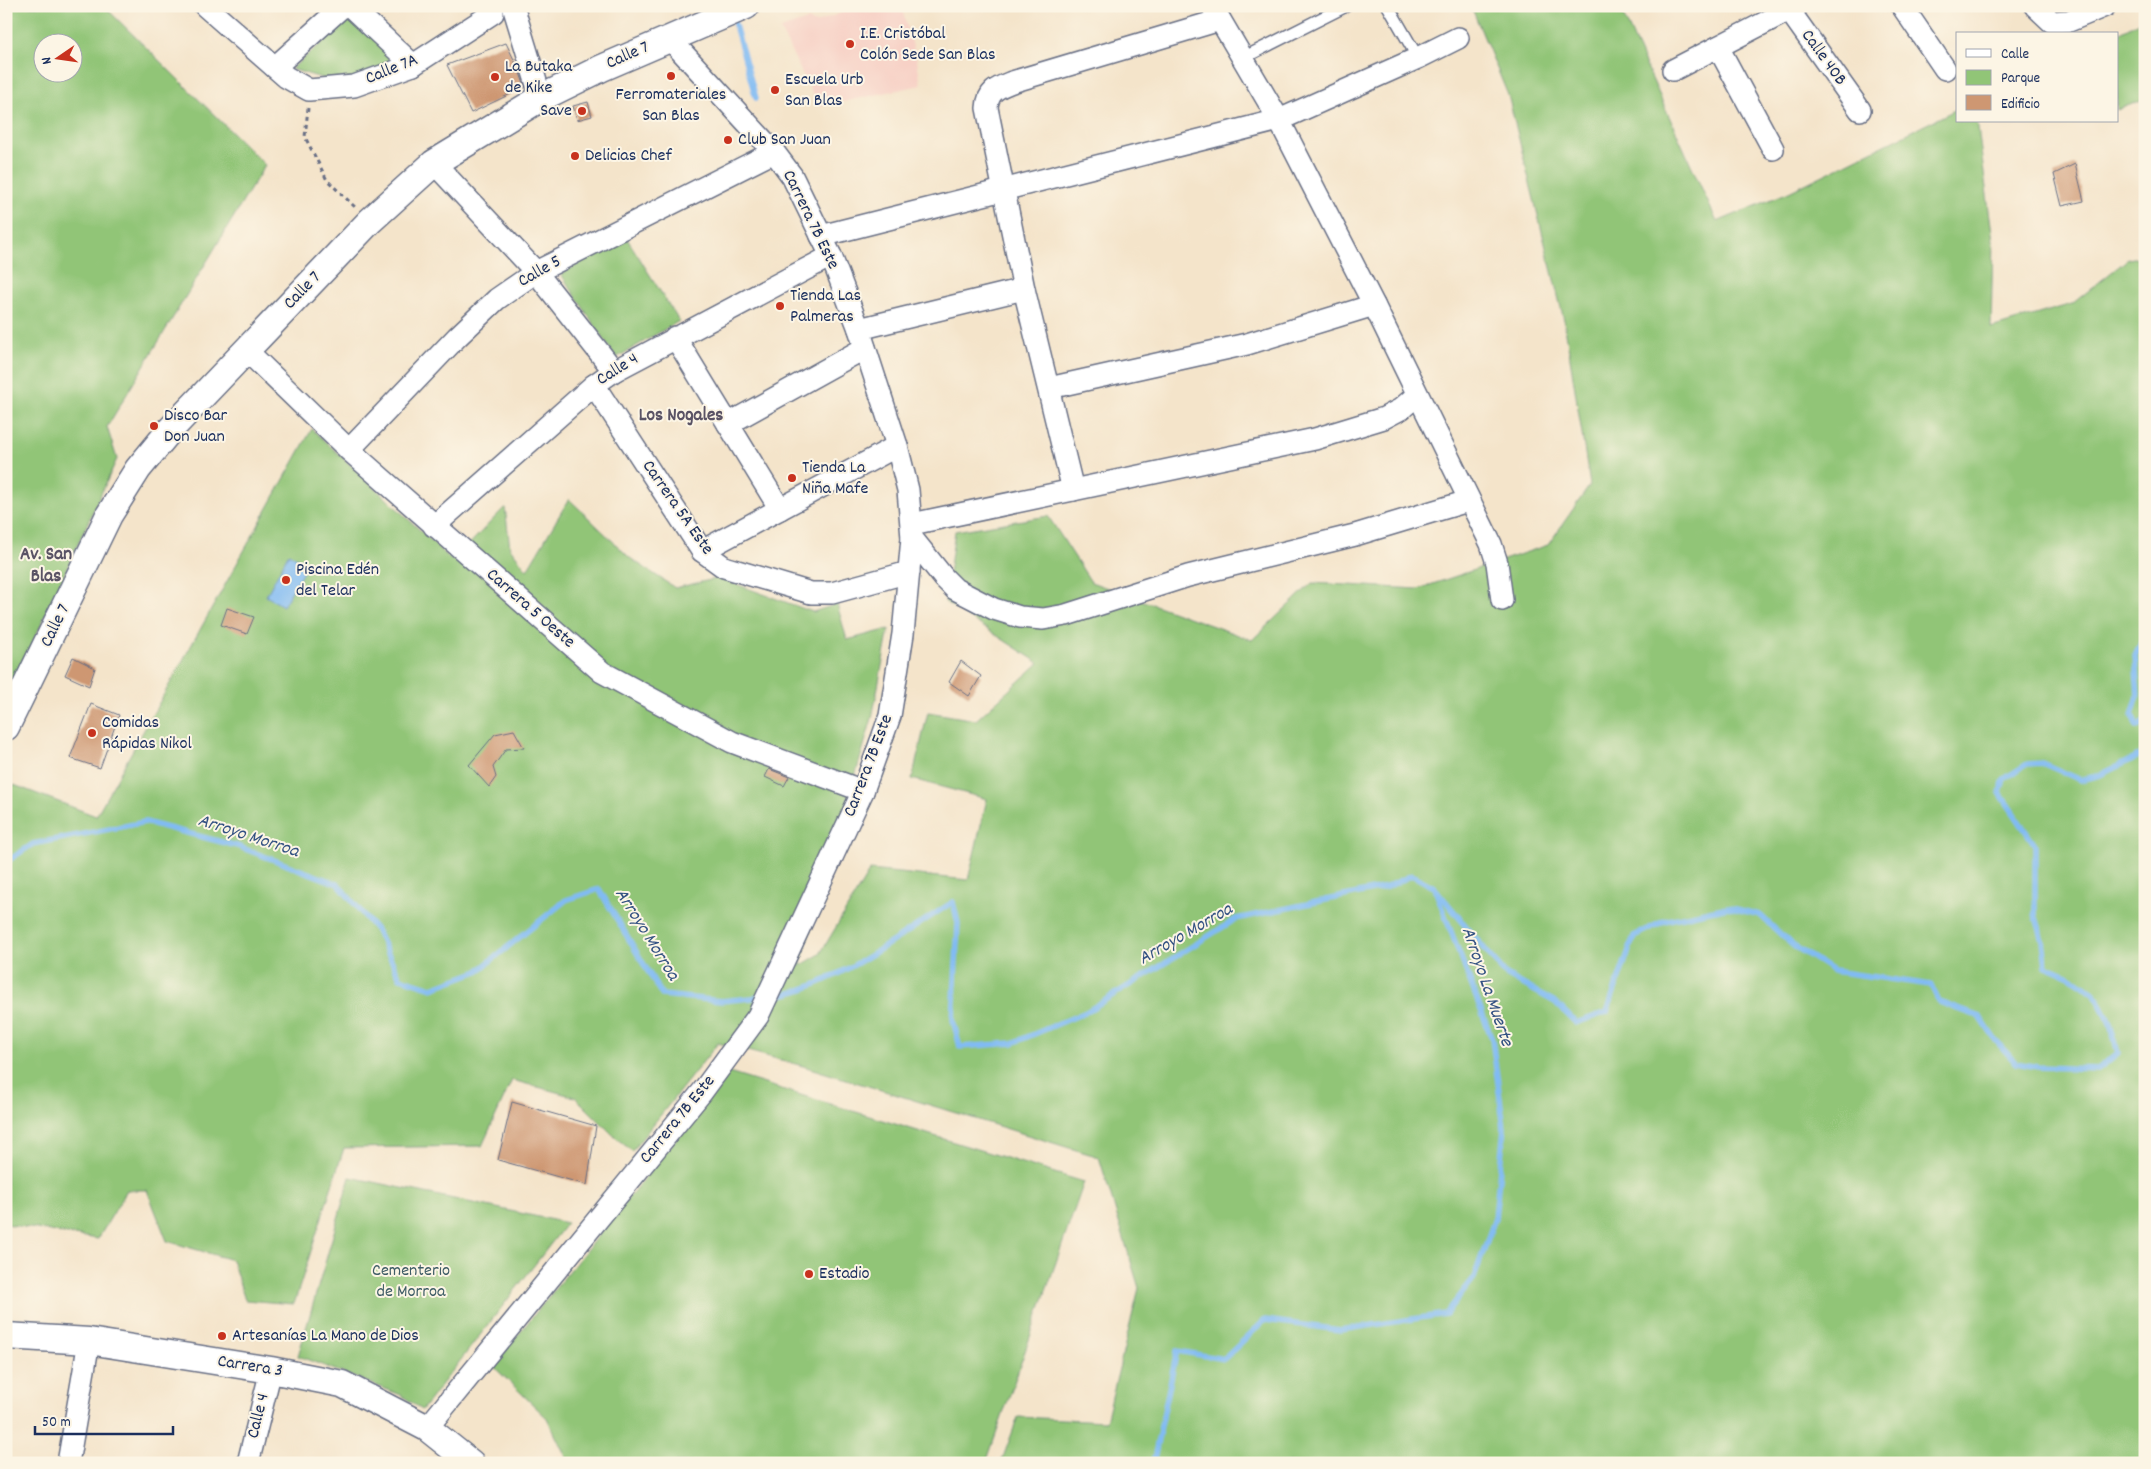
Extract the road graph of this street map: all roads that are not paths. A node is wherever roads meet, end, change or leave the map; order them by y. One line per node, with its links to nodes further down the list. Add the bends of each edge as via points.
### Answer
1 (205, 6): 19 (street)
2 (343, 6): 19 (street)
3 (350, 6): 18 (street)
4 (1346, 6): 16 (lane)
5 (1388, 6): 17 (lane)
6 (1902, 6): 20 (street)
7 (2035, 6): 8 (street, via 2052,22 2069,21)
8 (2105, 6)
9 (1790, 8): 15 (street); 23 (street, Calle 40B)
10 (502, 10): 18 (street, Calle 7A); 22 (street)
11 (735, 10): 13 (street, Calle 7)
12 (1216, 13): 16 (street); 28 (street, via 991,92 987,108)
13 (669, 38): 22 (street, Calle 7); 26 (street, Carrera 7B Este)
14 (1458, 38): 17 (street)
15 (1718, 47): 21 (street); 25 (street)
16 (1243, 58): 24 (street)
17 (1418, 58): 24 (street)
18 (413, 65): 19 (street, Calle 7A, via 354,86 309,90)
19 (275, 67)
20 (1945, 69)
21 (1673, 70)
22 (541, 98): 27 (street, Calle 7)
23 (1860, 110)
24 (1279, 120): 28 (street); 33 (street)
25 (1773, 149)
26 (774, 152): 29 (street, Carrera 7B Este, via 792,176); 31 (street, Calle 5)
27 (434, 163): 31 (street); 36 (street, Calle 7, via 370,221)
28 (1005, 191): 29 (street); 32 (street)
29 (821, 236): 30 (street, Carrera 7B Este)
30 (830, 256): 34 (street, Calle 4); 35 (street, Carrera 7B Este)
31 (536, 272): 37 (street); 43 (street, Calle 5, via 497,299 457,337)
32 (1024, 289): 35 (street); 39 (street)
33 (1374, 304): 39 (street, via 1247,344); 40 (street)
34 (675, 336): 37 (street, Calle 4); 41 (street)
35 (862, 338): 41 (street); 42 (street, Carrera 7B Este)
36 (247, 350): 43 (street, Carrera 5 Oeste); 52 (street, Calle 7, via 171,430 133,477 109,515)
37 (614, 371): 38 (street, Calle 4)
38 (594, 386): 47 (street, Calle 4); 49 (street, Carrera 5A Este)
39 (1049, 388): 44 (street)
40 (1417, 395): 44 (street, via 1384,418 1349,430); 45 (street)
41 (728, 424): 46 (street)
42 (897, 446): 46 (street); 48 (street, Carrera 7B Este, via 908,490)
43 (349, 450): 47 (street, Carrera 5 Oeste)
44 (1073, 490): 48 (street)
45 (1468, 501): 48 (street, via 1355,535 1188,576 1066,615 1042,619 1020,617 994,609 955,589); 51 (street, via 1491,544)
46 (780, 508): 49 (street)
47 (434, 526): 53 (street, Carrera 5 Oeste, via 602,672 732,742)
48 (912, 531): 50 (street, Carrera 7B Este)
49 (702, 551): 50 (street, Carrera 5A Este, via 724,567 811,594 832,593)
50 (909, 572): 53 (street, Carrera 7B Este, via 890,716)
51 (1502, 600)
52 (6, 727)
53 (863, 791): 57 (street, Carrera 7B Este, via 758,1016 702,1092)
54 (6, 1336): 55 (street, Carrera 3)
55 (89, 1341): 56 (street, Carrera 3); 58 (street)
56 (271, 1370): 57 (street, Carrera 3, via 342,1384); 59 (street, Calle 4)
57 (427, 1428): 60 (street, Carrera 3)
58 (68, 1463)
59 (248, 1463)
60 (471, 1463)

